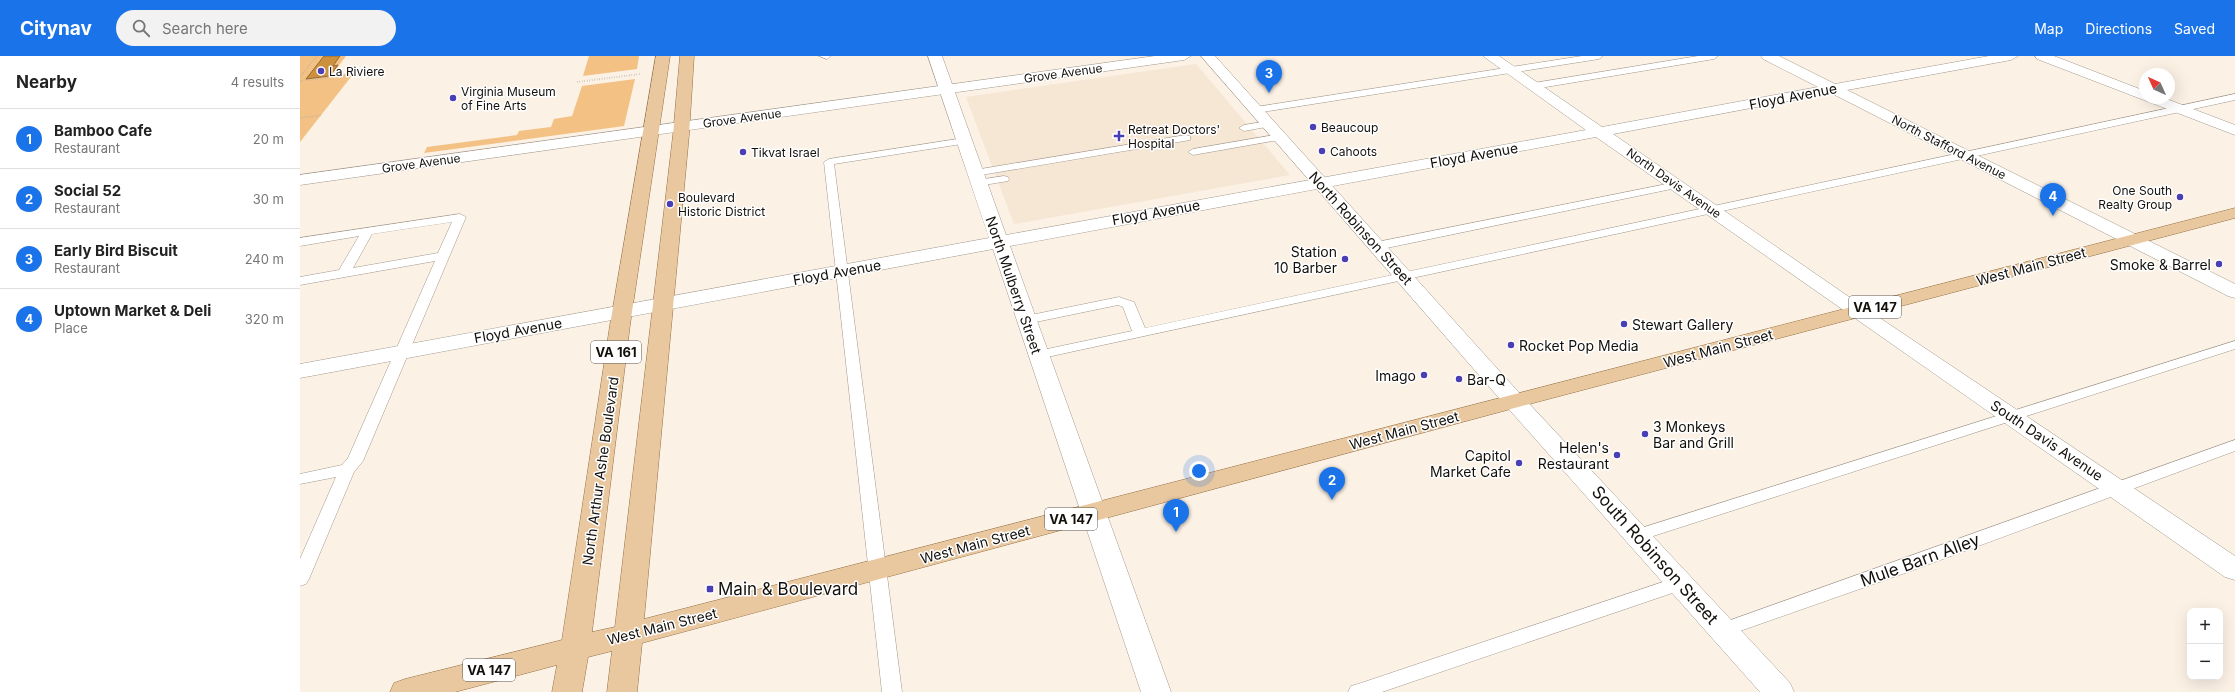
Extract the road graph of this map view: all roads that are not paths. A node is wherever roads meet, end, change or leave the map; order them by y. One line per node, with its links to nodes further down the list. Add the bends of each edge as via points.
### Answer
1 (663, 56): 26 (main road, North Arthur Ashe Boulevard / VA 161)
2 (687, 56): 23 (main road, VA 161)
3 (823, 56): 4 (lane)
4 (827, 56)
5 (935, 56): 17 (street, North Mulberry Street)
6 (1184, 56): 17 (street, Grove Avenue)
7 (1208, 56): 22 (street, North Robinson Street)
8 (1490, 56): 14 (street, North Davis Avenue)
9 (1599, 56): 14 (lane)
10 (1714, 56): 15 (lane)
11 (1768, 56): 16 (street, North Stafford Avenue)
12 (2011, 56): 16 (street, Floyd Avenue)
13 (2042, 56): 18 (street)
14 (1510, 70): 15 (street, North Davis Avenue); 22 (lane)
15 (1534, 86): 28 (street, North Davis Avenue)
16 (1833, 89): 28 (street, Floyd Avenue); 32 (street, North Stafford Avenue)
17 (946, 90): 23 (street, Grove Avenue); 30 (street, North Mulberry Street)
18 (2139, 94)
19 (2235, 97): 21 (lane)
20 (2166, 104): 21 (street)
21 (2179, 109): 24 (street); 32 (lane)
22 (1256, 110): 27 (street, North Robinson Street)
23 (682, 127): 26 (street, Grove Avenue); 51 (main road, VA 161)
24 (2231, 127)
25 (1244, 128): 27 (lane)
26 (651, 131): 35 (street, Grove Avenue); 52 (main road, North Arthur Ashe Boulevard / VA 161)
27 (1274, 131): 31 (lane); 36 (street, North Robinson Street)
28 (1601, 132): 36 (street, Floyd Avenue); 37 (street, North Davis Avenue)
29 (1186, 138): 33 (lane)
30 (964, 140): 33 (street, North Mulberry Street); 46 (lane, via 829,162)
31 (1193, 152)
32 (1963, 154): 38 (lane); 41 (street, North Stafford Avenue)
33 (977, 178): 34 (lane); 42 (street, North Mulberry Street)
34 (1004, 179)
35 (300, 180)
36 (1320, 182): 42 (street, Floyd Avenue); 44 (street, North Robinson Street)
37 (1677, 185): 38 (street, North Davis Avenue); 44 (lane)
38 (1712, 209): 48 (lane); 53 (street, North Davis Avenue)
39 (2235, 213): 41 (main road, West Main Street / VA 147)
40 (367, 232): 43 (lane); 45 (lane, via 460,217); 47 (lane)
41 (2130, 240): 50 (street, North Stafford Avenue); 53 (main road, West Main Street / VA 147)
42 (999, 241): 46 (street, Floyd Avenue); 54 (street, North Mulberry Street)
43 (300, 242)
44 (1376, 246): 48 (street, North Robinson Street)
45 (444, 256): 47 (lane); 57 (lane)
46 (842, 271): 51 (street, Floyd Avenue); 69 (lane)
47 (344, 273): 49 (lane)
48 (1404, 276): 55 (lane); 60 (street, North Robinson Street)
49 (300, 280)
50 (2235, 292)
51 (662, 303): 52 (street, Floyd Avenue); 74 (main road, VA 161)
52 (623, 311): 57 (street, Floyd Avenue); 75 (main road, North Arthur Ashe Boulevard / VA 161)
53 (1858, 312): 60 (main road, West Main Street / VA 147); 61 (street, South Davis Avenue)
54 (1026, 320): 55 (lane, via 1119,301 1129,305); 58 (street, North Mulberry Street)
55 (1140, 334): 58 (lane)
56 (2235, 345): 61 (lane)
57 (403, 352): 59 (street, Floyd Avenue); 63 (lane, via 355,461)
58 (1038, 355): 66 (street, North Mulberry Street)
59 (300, 371)
60 (1514, 401): 66 (main road, West Main Street / VA 147); 67 (street, South Robinson Street)
61 (2011, 416): 65 (street, South Davis Avenue); 67 (lane)
62 (2234, 446): 65 (lane, Mule Barn Alley)
63 (347, 469): 64 (lane); 68 (lane)
64 (300, 479)
65 (2116, 488): 70 (street, South Davis Avenue); 73 (lane, Mule Barn Alley)
66 (1093, 513): 69 (main road, West Main Street / VA 147); 80 (street, North Mulberry Street)
67 (1638, 535): 72 (street, South Robinson Street)
68 (306, 550): 71 (lane)
69 (878, 570): 74 (main road, West Main Street / VA 147); 79 (lane)
70 (2235, 570)
71 (300, 579)
72 (1681, 583): 73 (street, South Robinson Street); 81 (lane)
73 (1723, 630): 82 (street, South Robinson Street)
74 (627, 635): 75 (main road, West Main Street / VA 147); 78 (main road, VA 161)
75 (574, 648): 76 (main road, VA 147); 77 (main road, VA 161)
76 (405, 692)
77 (567, 692)
78 (622, 692)
79 (892, 692)
80 (1156, 692)
81 (1358, 692)
82 (1779, 692)

